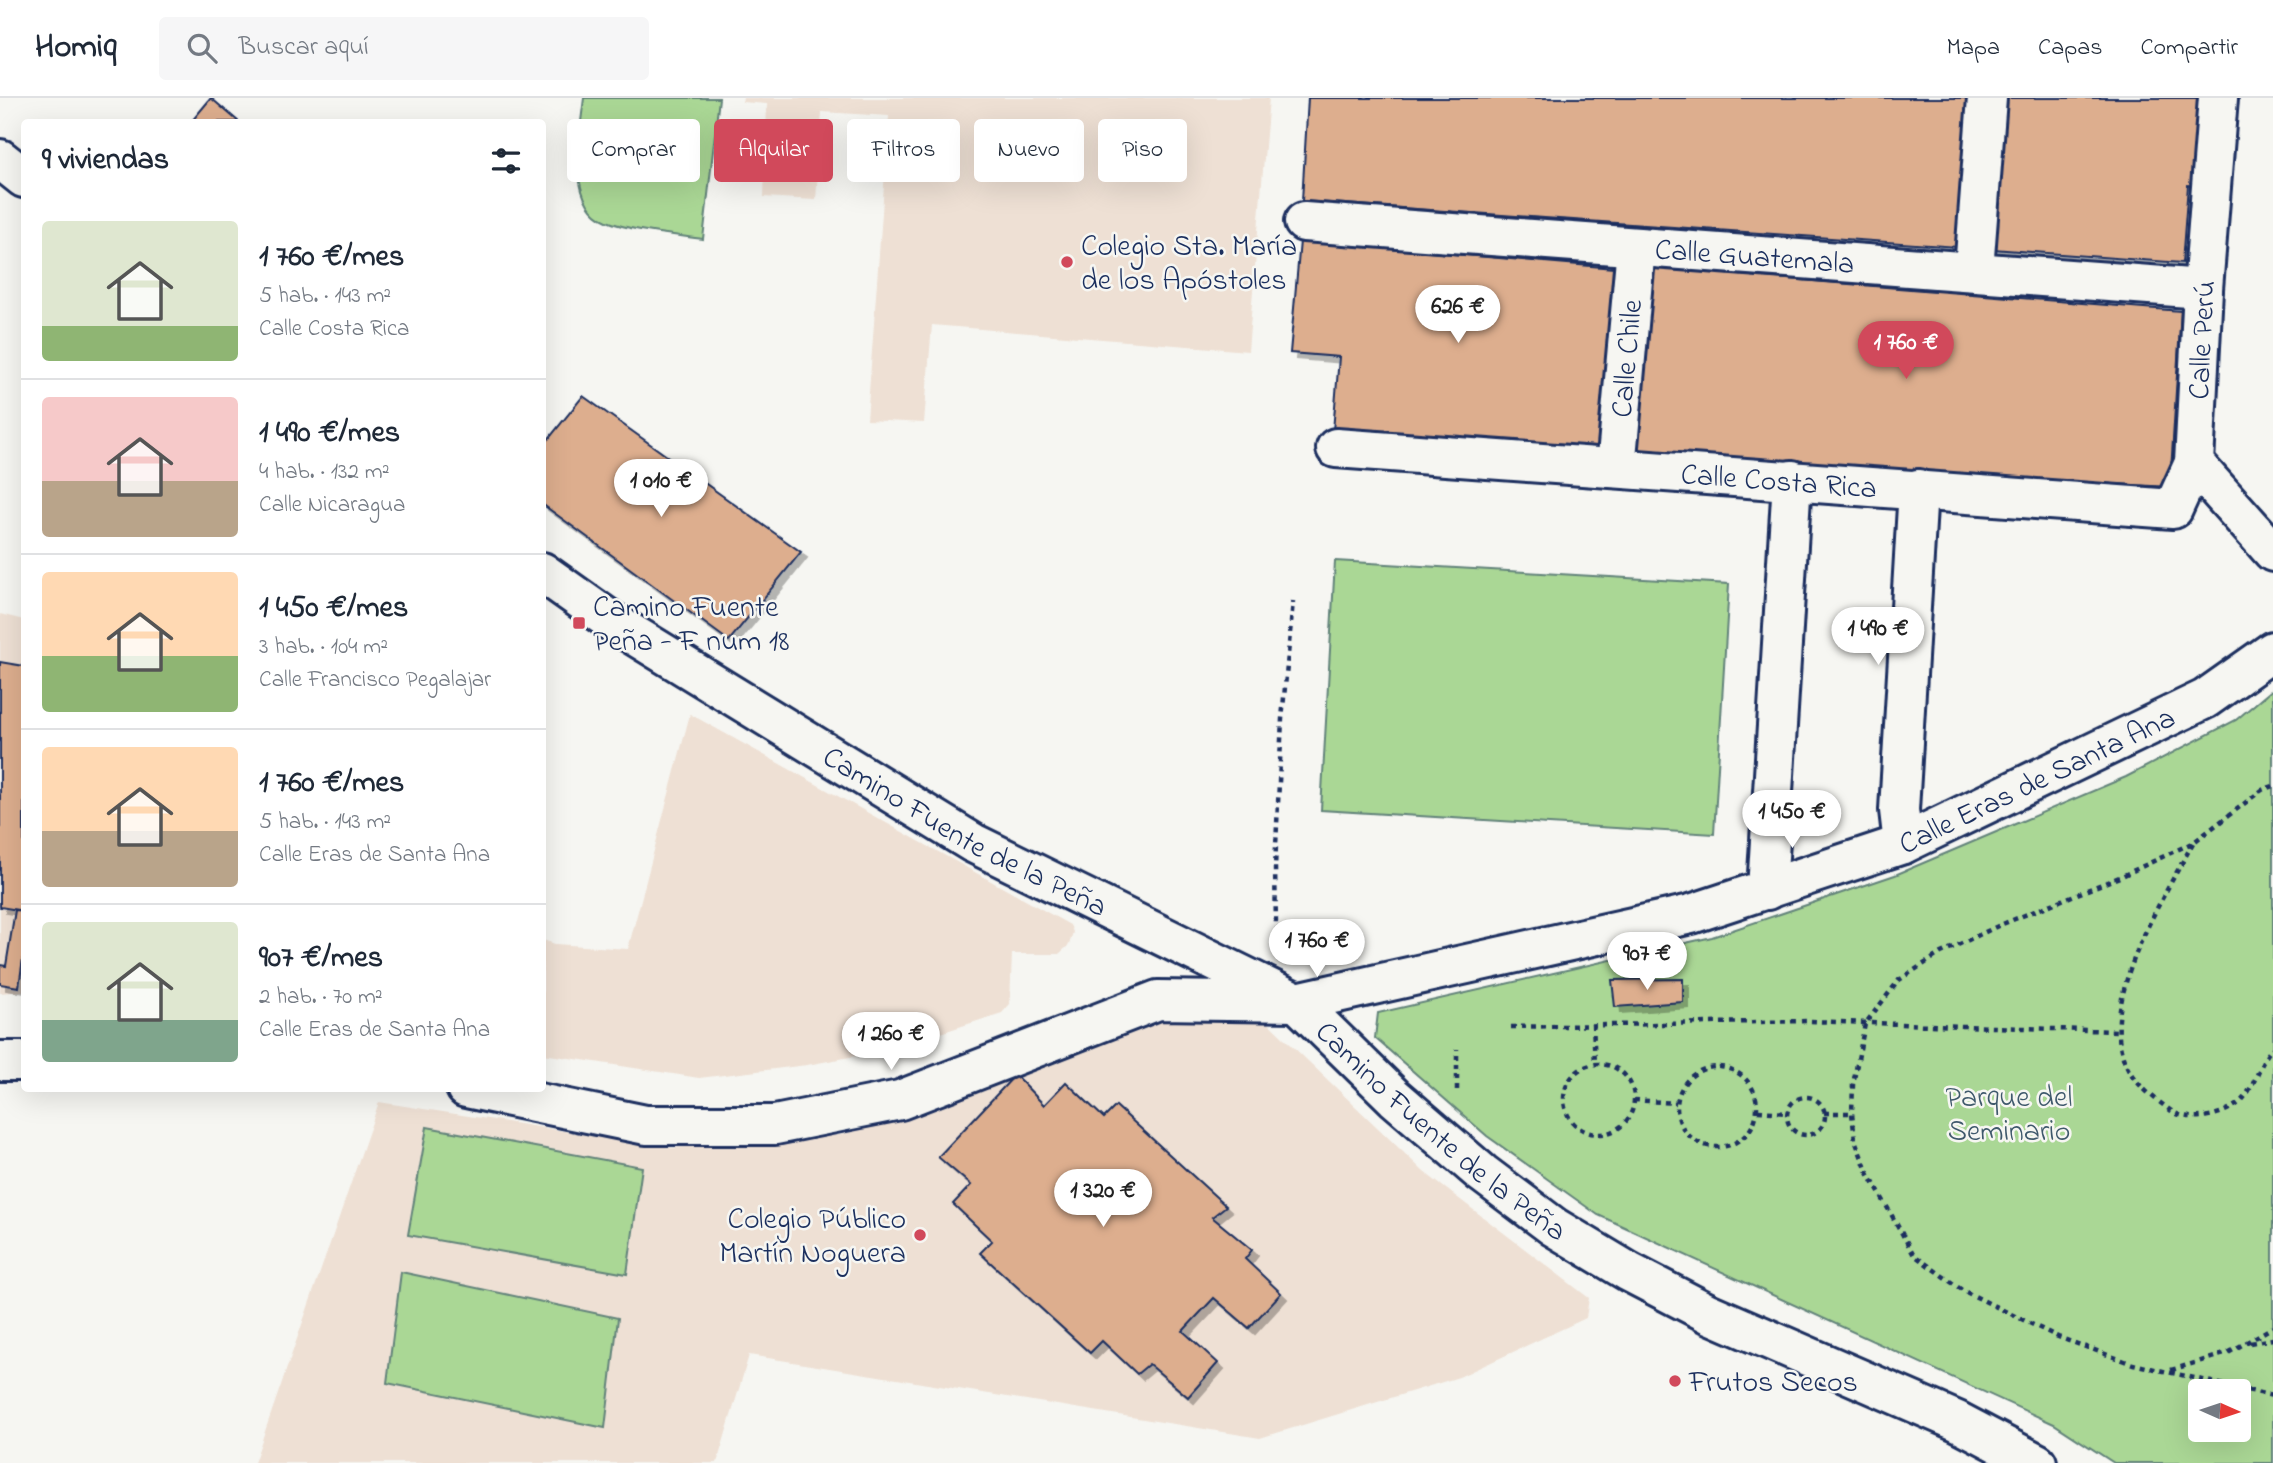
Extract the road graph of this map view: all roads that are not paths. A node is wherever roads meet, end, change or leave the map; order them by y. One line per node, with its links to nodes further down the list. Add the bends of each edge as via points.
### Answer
1 (1987, 98): 7 (street)
2 (2218, 98): 8 (street, Calle Perú)
3 (0, 159): 4 (street)
4 (21, 176)
5 (1304, 222): 6 (street, Calle Guatemala)
6 (1636, 247): 7 (street, Calle Guatemala); 11 (street, Calle Chile)
7 (1974, 271): 8 (street, Calle Guatemala)
8 (2203, 289): 10 (street, Calle Perú)
9 (1336, 448): 11 (street, Calle Costa Rica)
10 (2194, 463): 13 (street, Calle Costa Rica, via 2173,509); 14 (street)
11 (1616, 468): 12 (street, Calle Costa Rica)
12 (1792, 480): 13 (street, Calle Costa Rica); 18 (street)
13 (1918, 489): 17 (street, via 1899,810)
14 (2273, 552)
15 (546, 575): 19 (street, Camino Fuente de la Peña, via 635,635 973,843)
16 (2273, 651): 17 (street, Calle Eras de Santa Ana, via 2206,699)
17 (1903, 844): 18 (street, Calle Eras de Santa Ana)
18 (1767, 890): 19 (street, Calle Eras de Santa Ana, via 1692,914)
19 (1297, 1002): 22 (street, Calle Eras de Santa Ana, via 1158,1000 900,1101 775,1125 646,1125); 23 (street, Camino Fuente de la Peña, via 1410,1111 1554,1227 1708,1313 1957,1421)
20 (0, 1061): 21 (street)
21 (21, 1061)
22 (485, 1092)
23 (2037, 1463)

